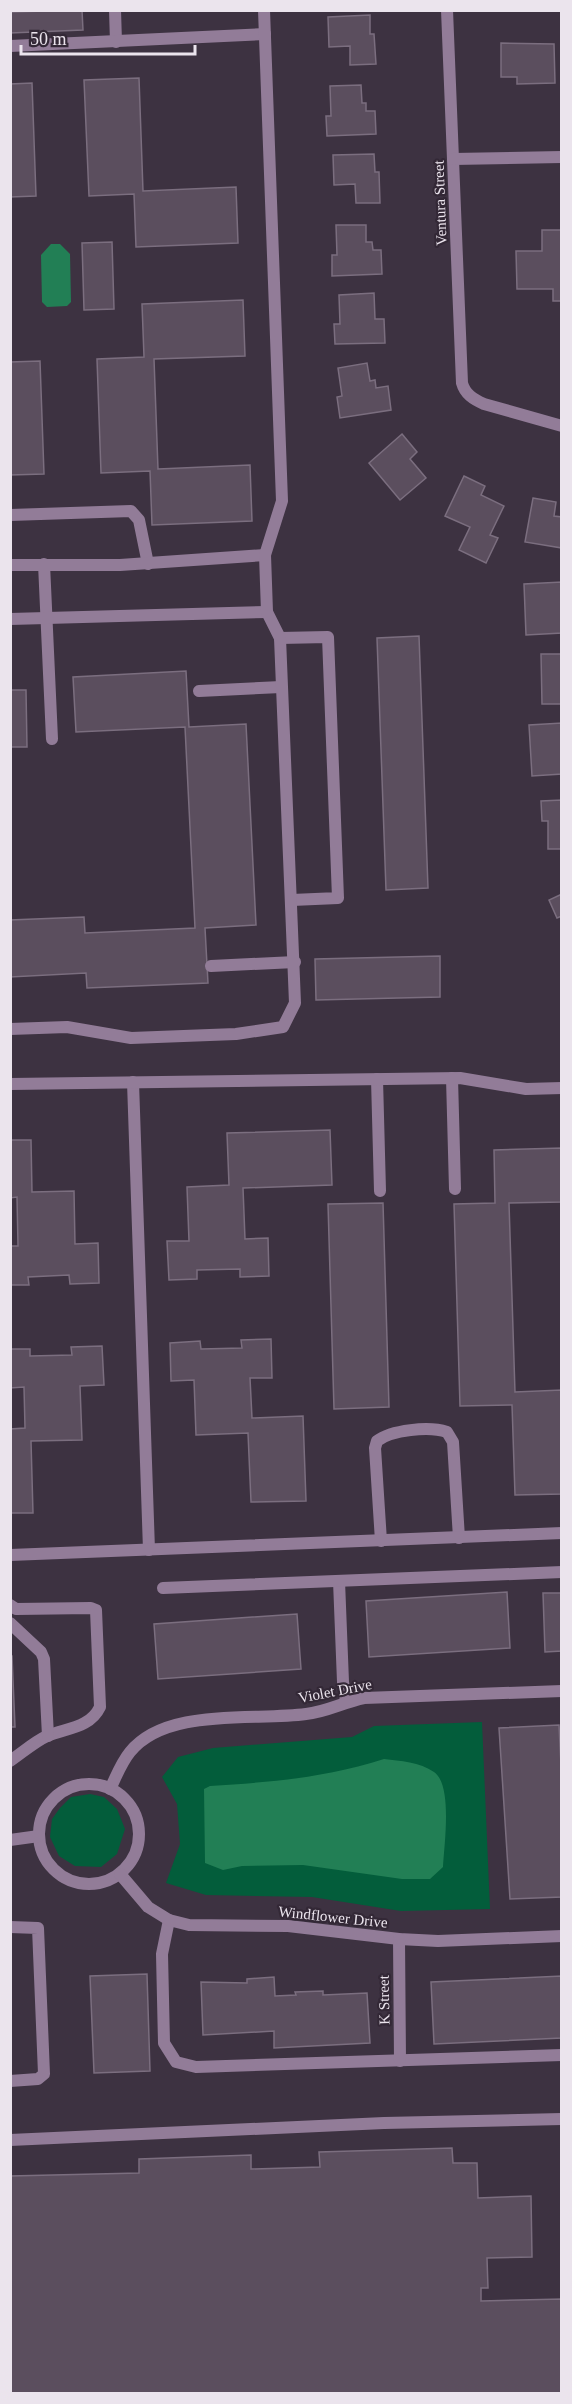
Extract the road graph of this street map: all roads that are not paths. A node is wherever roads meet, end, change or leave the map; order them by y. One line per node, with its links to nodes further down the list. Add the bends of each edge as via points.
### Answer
1 (115, 10): 5 (street)
2 (264, 10): 4 (street)
3 (447, 10): 8 (street, Ventura Street)
4 (265, 34): 5 (street); 11 (street, via 282,501)
5 (116, 42): 6 (street)
6 (10, 46)
7 (561, 157): 8 (street)
8 (453, 159): 9 (street, Ventura Street, via 461,373 467,393 484,404)
9 (561, 426)
10 (10, 515): 13 (street, via 131,511 139,520)
11 (265, 555): 13 (street); 15 (street)
12 (44, 564): 13 (street); 14 (street); 16 (street)
13 (148, 564)
14 (10, 565)
15 (267, 612): 16 (street); 18 (street)
16 (47, 618): 17 (street); 21 (street)
17 (10, 620)
18 (280, 638): 19 (street); 22 (street, via 328,637 338,898)
19 (281, 687): 20 (street); 22 (street)
20 (199, 691)
21 (52, 739)
22 (292, 900): 23 (street)
23 (295, 962): 24 (street); 25 (street, via 296,1003 283,1028 131,1038 67,1027)
24 (211, 966)
25 (10, 1029)
26 (452, 1078): 27 (street); 30 (street, via 526,1089); 31 (street)
27 (377, 1079): 28 (street); 32 (street)
28 (133, 1082): 29 (street); 36 (street)
29 (10, 1084)
30 (561, 1088)
31 (455, 1189)
32 (380, 1191)
33 (561, 1533): 34 (street)
34 (459, 1538): 35 (street); 35 (street, via 453,1442 447,1432 428,1430 393,1432 377,1441)
35 (381, 1541): 36 (street)
36 (149, 1550): 37 (street)
37 (10, 1555)
38 (561, 1572): 39 (street)
39 (339, 1581): 40 (street); 44 (street)
40 (163, 1588)
41 (10, 1605): 45 (street, via 16,1609 96,1610 100,1707 86,1723)
42 (10, 1623): 45 (street, via 44,1659)
43 (561, 1691): 44 (street, Violet Drive)
44 (346, 1701): 47 (street, Violet Drive, via 307,1714 218,1719 164,1728 131,1751)
45 (48, 1736): 46 (street)
46 (10, 1761)
47 (111, 1789): 48 (street, via 84,1784 54,1798 40,1821); 50 (street, via 128,1802 139,1832 138,1848)
48 (39, 1836): 49 (street); 50 (street, via 45,1859 56,1873 71,1881 87,1885)
49 (10, 1840)
50 (120, 1874): 51 (street, Windflower Drive, via 148,1907)
51 (168, 1920): 54 (street, Windflower Drive, via 189,1925 307,1927); 56 (street, via 162,1954 164,2043 176,2062 196,2067)
52 (10, 1927): 57 (street, via 38,1928 44,2074 38,2079)
53 (561, 1936): 54 (street, Windflower Drive)
54 (399, 1939): 56 (street, K Street)
55 (561, 2055): 56 (street)
56 (400, 2061)
57 (10, 2080)
58 (561, 2119): 59 (street)
59 (10, 2140)

